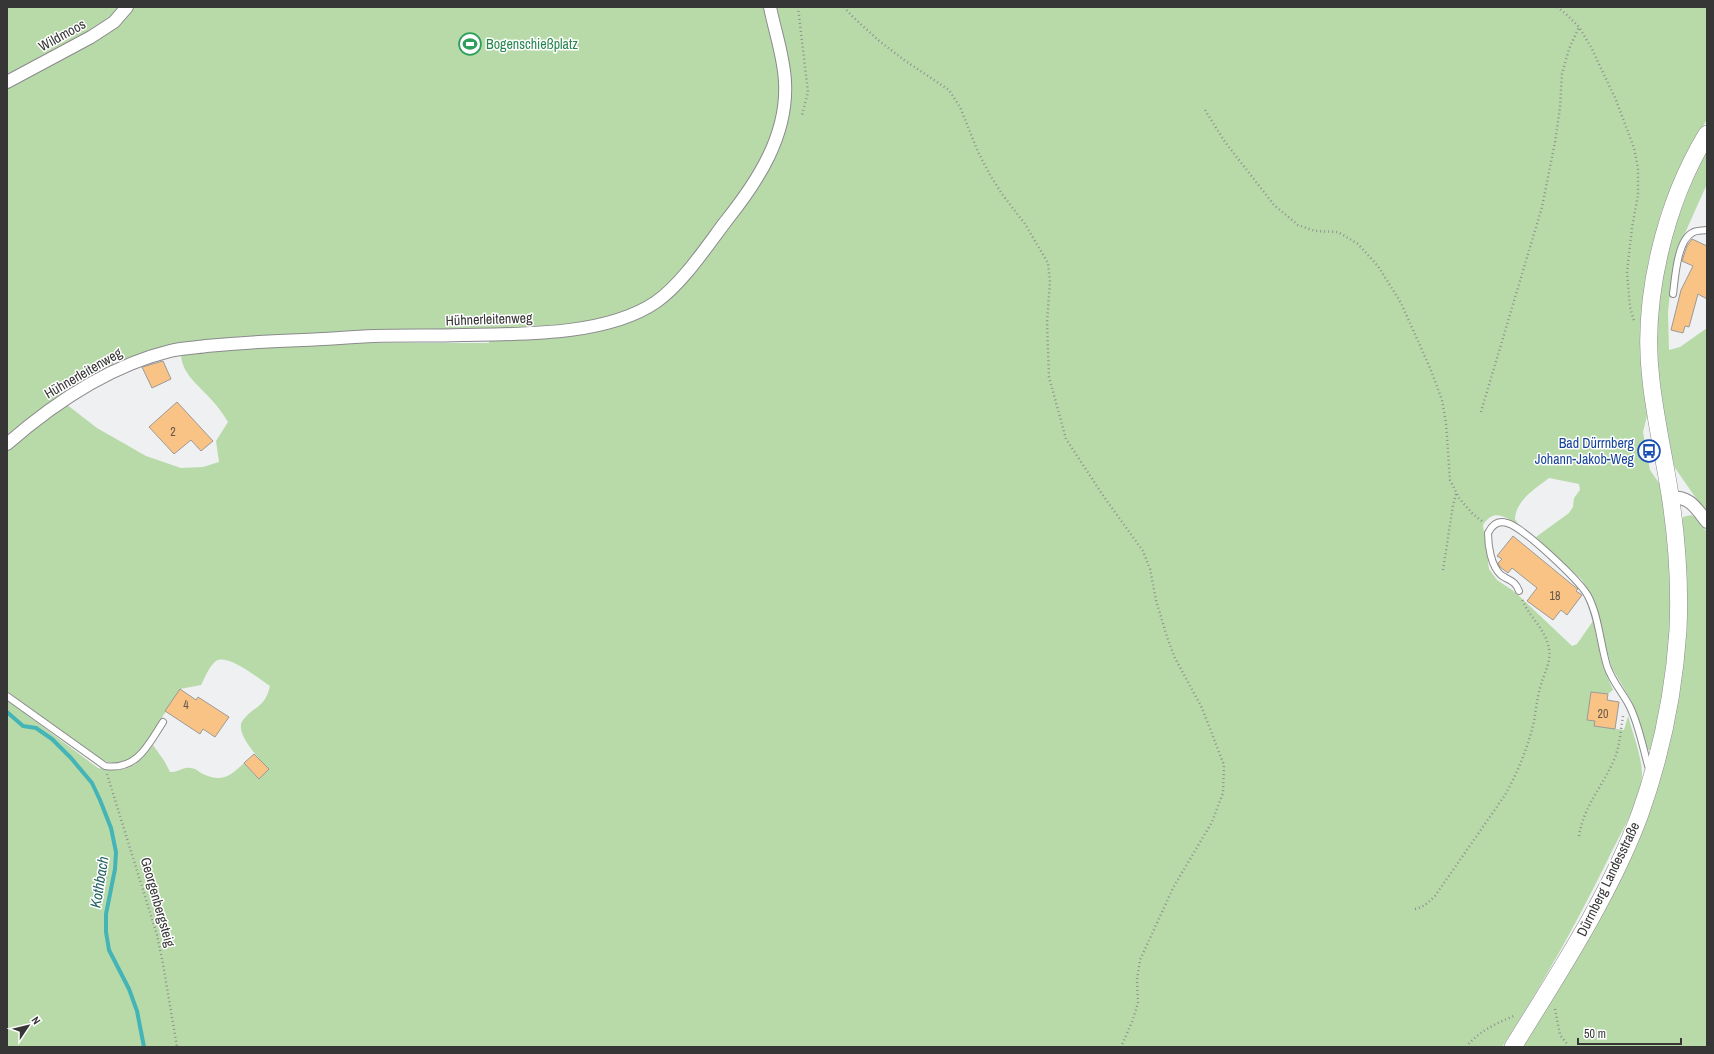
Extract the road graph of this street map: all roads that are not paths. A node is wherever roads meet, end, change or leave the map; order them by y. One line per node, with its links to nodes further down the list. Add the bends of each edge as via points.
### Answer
1 (127, 7): 3 (street, Wildmoos, via 114,22 91,37)
2 (770, 7): 7 (street, Hühnerleitenweg, via 785,82 780,130 769,158 737,208 676,284 642,310 595,326 564,330 495,335 250,341 173,350 132,362 91,383 32,422)
3 (7, 82)
4 (1707, 134): 8 (main road, Dürrnberg Landesstraße, via 1682,182 1665,229 1655,276 1649,340 1650,380)
5 (1707, 230): 6 (lane, via 1693,232 1686,238 1680,252)
6 (1673, 294)
7 (7, 444)
8 (1670, 497): 9 (street, via 1680,497 1690,502); 13 (main road, Dürrnberg Landesstraße, via 1677,555 1678,628 1668,710)
9 (1707, 522)
10 (1519, 591): 13 (lane, via 1515,583 1502,576 1495,565 1488,538 1491,528 1500,522 1516,526 1559,564 1583,589 1592,604 1611,676 1633,716)
11 (7, 696): 12 (lane, via 105,766 121,767 137,758)
12 (163, 722)
13 (1652, 776): 14 (main road, Dürrnberg Landesstraße, via 1640,815 1621,858 1552,984)
14 (1513, 1047)

